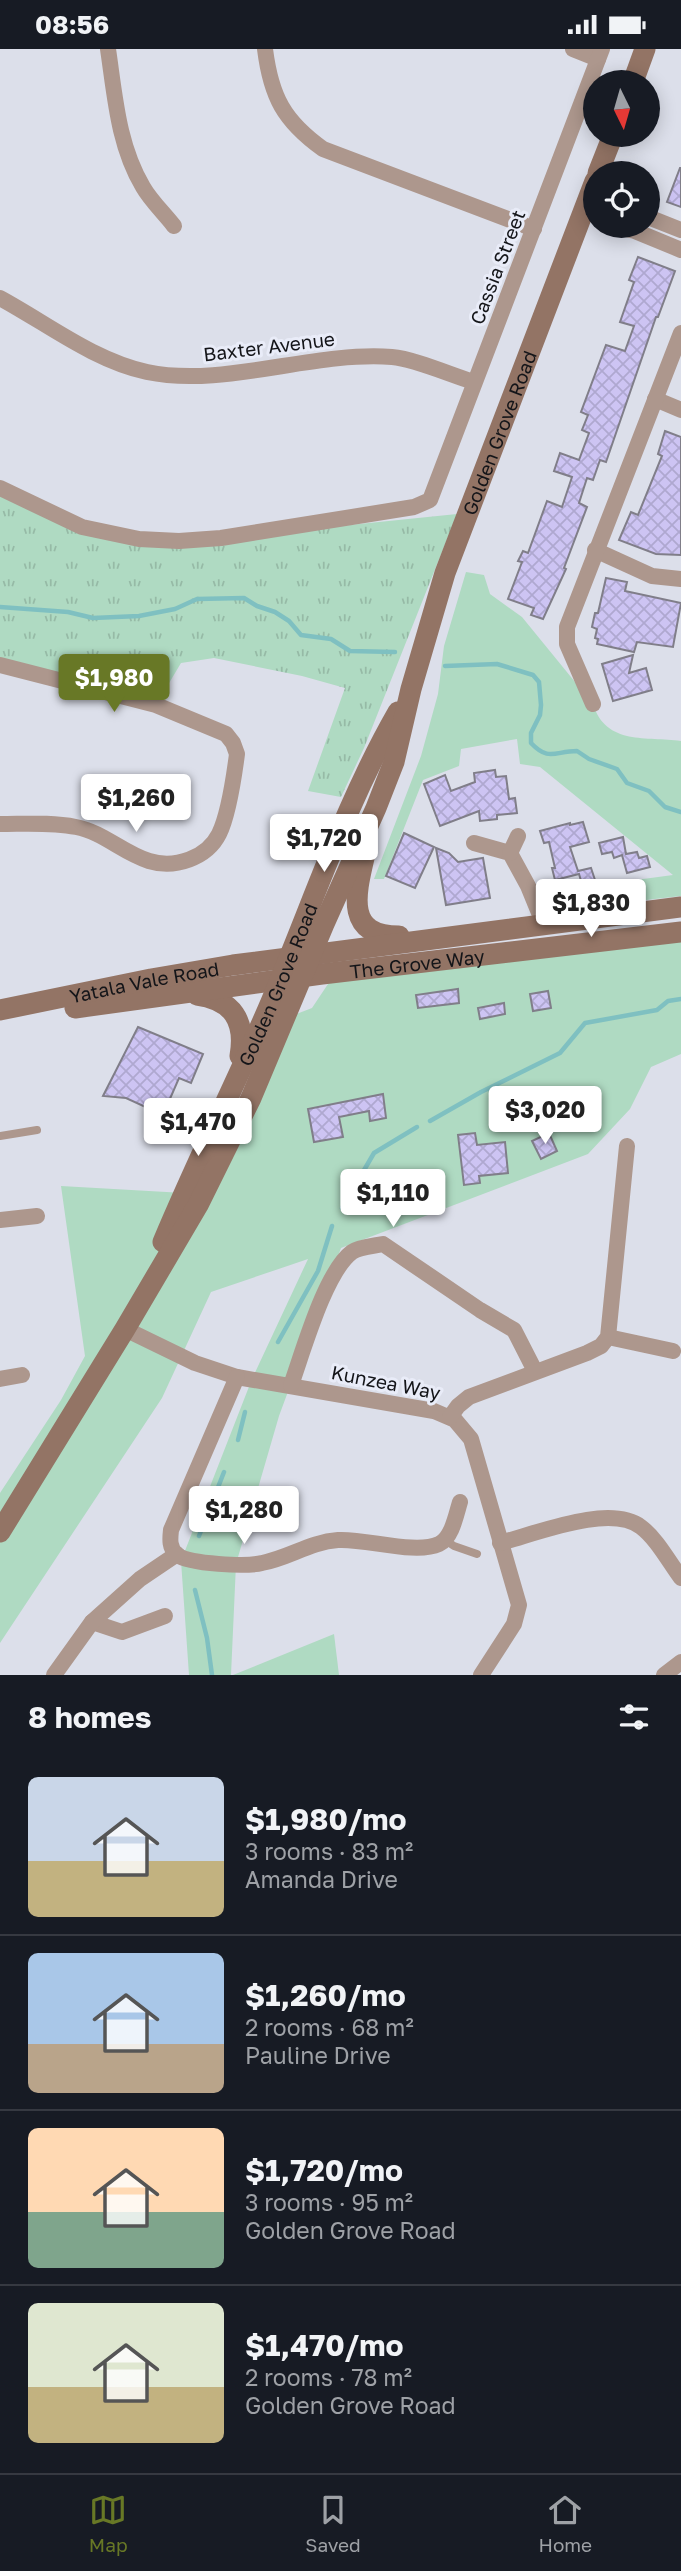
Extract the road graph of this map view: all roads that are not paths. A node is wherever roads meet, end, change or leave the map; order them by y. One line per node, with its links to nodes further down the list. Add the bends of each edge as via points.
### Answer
1 (108, 49): 8 (street, via 121,135 129,158 144,189)
2 (265, 49): 9 (street, via 277,101 301,133 323,149)
3 (573, 49): 5 (street)
4 (645, 49): 6 (main road)
5 (600, 54): 9 (street, Cassia Street)
6 (637, 70)
7 (660, 222): 10 (street)
8 (174, 226)
9 (534, 229): 16 (street, Cassia Street)
10 (681, 230)
11 (583, 231): 23 (main road, Golden Grove Road, via 445,572)
12 (656, 238): 13 (street)
13 (681, 250)
14 (0, 298): 16 (street, Baxter Avenue, via 104,359 149,372 200,376 336,357 395,357)
15 (681, 333): 17 (street)
16 (474, 382): 19 (street, Cassia Street, via 430,500 414,507 178,541 139,539 82,527)
17 (655, 399): 18 (street); 20 (street)
18 (681, 410)
19 (0, 488)
20 (595, 549): 21 (street, via 652,576); 24 (street, via 566,635)
21 (681, 579)
22 (0, 665): 26 (street, via 156,705 226,734 237,754 219,834 191,860 172,864 149,861 76,827)
23 (411, 689): 25 (main road, Golden Grove Road, via 394,762); 31 (main road, Golden Grove Road, via 372,758)
24 (593, 704)
25 (376, 808): 33 (main road, via 357,898 358,912 368,930 393,936); 35 (main road, Golden Grove Road)
26 (0, 824)
27 (518, 836): 29 (street)
28 (474, 843): 29 (street)
29 (510, 853): 32 (street)
30 (681, 907): 32 (main road, The Grove Way)
31 (302, 923): 36 (main road, Golden Grove Road); 37 (main road, via 280,945)
32 (544, 925): 33 (main road, The Grove Way)
33 (496, 931): 35 (main road, The Grove Way)
34 (681, 932): 38 (main road, The Grove Way)
35 (310, 956): 36 (main road, The Grove Way); 38 (main road, Golden Grove Road)
36 (288, 959): 37 (main road, Yatala Vale Road); 39 (main road, Golden Grove Road)
37 (194, 971): 41 (main road, Yatala Vale Road)
38 (302, 977): 39 (main road, The Grove Way); 48 (main road, Golden Grove Road, via 218,1166)
39 (279, 980): 40 (main road, Yatala Vale Road); 42 (main road, Golden Grove Road)
40 (182, 994): 41 (main road, Yatala Vale Road, via 14,1016); 42 (main road, via 216,999 233,1012 243,1035)
41 (0, 1012)
42 (235, 1078): 48 (main road, Golden Grove Road)
43 (37, 1130): 44 (lane)
44 (0, 1136)
45 (627, 1146): 49 (street)
46 (37, 1216): 47 (street)
47 (0, 1220)
48 (128, 1324): 53 (street, Kunzea Way, via 195,1363); 58 (main road, Golden Grove Road)
49 (608, 1338): 50 (street); 51 (street, via 587,1353)
50 (673, 1351)
51 (535, 1371): 55 (street, via 514,1330 383,1244 354,1251 341,1264); 56 (street, via 469,1397)
52 (22, 1375): 54 (street)
53 (237, 1377): 55 (street, Kunzea Way); 61 (street, via 171,1530 170,1542)
54 (0, 1379)
55 (291, 1385): 56 (street, Kunzea Way)
56 (450, 1417): 60 (street, Kunzea Way, via 471,1439)
57 (460, 1502): 59 (street)
58 (0, 1532)
59 (445, 1540): 61 (street, via 428,1547 318,1542 258,1564 195,1561); 62 (lane)
60 (500, 1543): 63 (street, via 573,1524 622,1518 644,1529); 68 (street, Kunzea Way, via 519,1605 514,1624)
61 (177, 1554): 65 (street, via 140,1579)
62 (477, 1554)
63 (681, 1578)
64 (165, 1616): 65 (street, via 122,1632)
65 (92, 1622): 67 (street)
66 (681, 1662): 69 (street)
67 (54, 1675)
68 (481, 1675)
69 (664, 1675)

